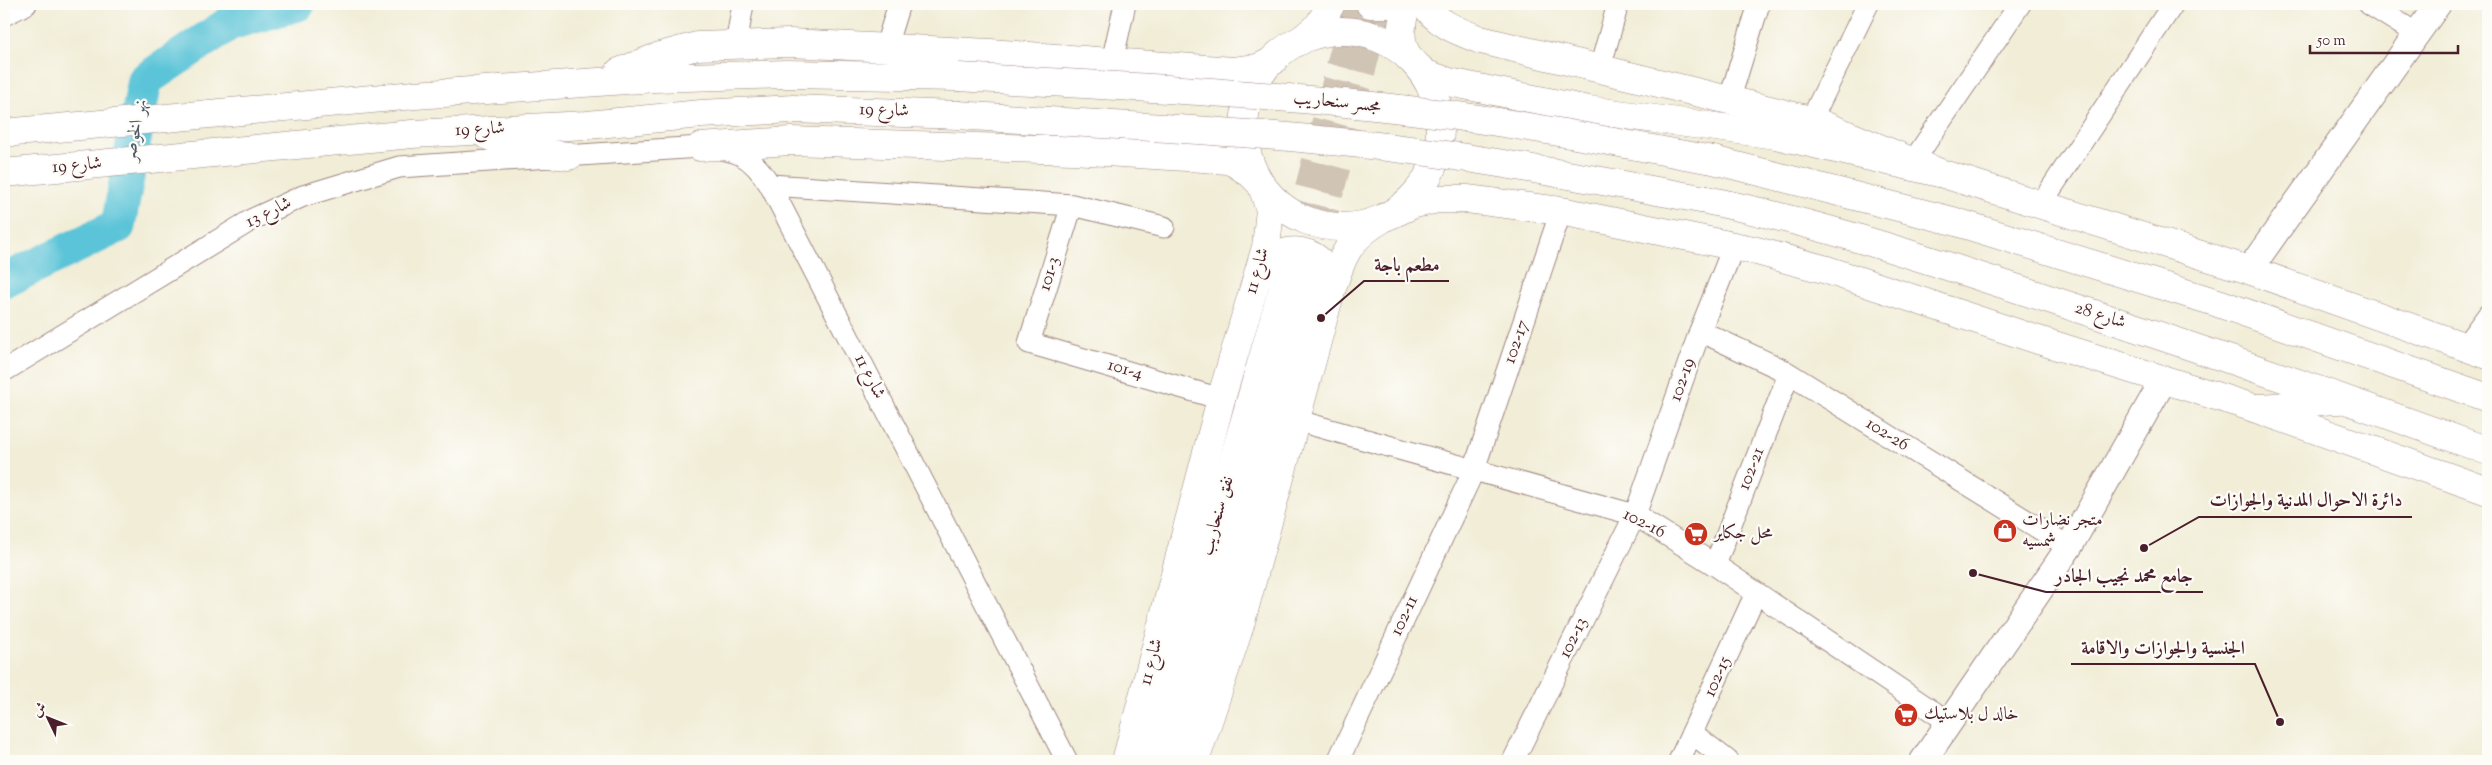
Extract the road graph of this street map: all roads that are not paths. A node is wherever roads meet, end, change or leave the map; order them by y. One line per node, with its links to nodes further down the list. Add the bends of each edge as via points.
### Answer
1 (26, 4): 17 (street)
2 (743, 4): 20 (street)
3 (899, 4): 21 (street)
4 (1125, 4): 23 (street)
5 (1331, 4): 19 (main road, via 1319,25)
6 (1370, 4): 7 (main road)
7 (1388, 4)
8 (1406, 4): 24 (main road, via 1400,36 1404,51)
9 (1425, 4): 25 (main road, via 1434,16 1452,29 1480,40)
10 (1618, 4): 25 (street)
11 (1759, 4): 28 (street)
12 (1868, 4): 29 (street)
13 (2020, 4): 34 (street)
14 (2173, 4): 40 (street)
15 (2369, 4): 18 (street)
16 (2438, 4): 18 (street)
17 (4, 15)
18 (2417, 34): 46 (street)
19 (1300, 41): 22 (main road); 24 (main road, via 1322,33 1362,33 1387,42)
20 (736, 45): 21 (main road); 27 (main road, via 678,50 599,79)
21 (886, 46): 23 (main road)
22 (1273, 60): 23 (main road, via 1258,68 1234,71); 38 (main road, شارع 11, via 1256,82 1245,114 1246,150)
23 (1112, 62)
24 (1413, 62): 36 (main road, via 1426,74 1449,82 1588,110 1776,135); 43 (main road, via 1430,86 1436,102 1440,119 1439,145 1423,186)
25 (1600, 68): 28 (main road)
26 (958, 77): 27 (main road, شارع 19, via 786,74 655,78); 56 (main road, مجسر سنحاريب, bridge, via 1152,88 1360,105 1556,132 1713,160 1981,230 2218,303)
27 (572, 85): 31 (main road, شارع 19, via 416,95)
28 (1729, 100): 29 (main road)
29 (1812, 120): 34 (main road)
30 (458, 131): 33 (main road, via 488,135 532,152); 35 (main road, شارع 19); 39 (main road, شارع 19, bridge, via 793,109 958,115 1280,137 1378,147 1554,172)
31 (4, 133)
32 (700, 147): 33 (street, شارع 11); 37 (street, شارع 11, via 726,149 746,156); 38 (main road, via 791,141 1072,150 1203,158 1235,163 1252,174)
33 (569, 156): 53 (street, شارع 13, via 399,167 303,196 254,219)
34 (1912, 163): 36 (main road)
35 (4, 173)
36 (1940, 173): 40 (main road)
37 (770, 184): 41 (street); 70 (street, شارع 11)
38 (1260, 184): 43 (main road, via 1282,208 1313,224 1348,228); 47 (main road, شارع 11, via 1270,210 1270,225)
39 (1706, 200): 58 (main road, شارع 28, via 1829,229)
40 (2041, 204): 46 (main road)
41 (1072, 205): 44 (street); 51 (street, 101-3)
42 (1561, 212): 43 (main road, via 1438,198 1414,204); 45 (main road); 62 (street, 102-17)
43 (1386, 217): 48 (main road, via 1357,235 1349,245 1342,256)
44 (1164, 227)
45 (1734, 245): 50 (street, 102-19); 55 (main road, via 1827,270)
46 (2249, 270): 52 (main road)
47 (1256, 280): 48 (main road, via 1261,270 1277,255 1296,251 1317,258 1325,266); 57 (main road, شارع 11)
48 (1330, 294): 60 (main road)
49 (2488, 315): 52 (street)
50 (1700, 330): 54 (street, 102-26); 64 (street, 102-19)
51 (1029, 343): 57 (street, 101-4)
52 (2477, 350)
53 (4, 371)
54 (1789, 374): 65 (street, 102-26); 66 (street, 102-21)
55 (2163, 381): 59 (main road); 65 (street)
56 (2488, 398)
57 (1221, 399): 71 (main road, شارع 11)
58 (2358, 403): 59 (main road, via 2324,400 2274,409); 61 (main road, شارع 28)
59 (2254, 408): 63 (main road)
60 (1295, 420): 62 (street, 102-16); 74 (main road, via 1240,625)
61 (2488, 451)
62 (1473, 472): 64 (street, 102-16); 75 (street, 102-11)
63 (2488, 491)
64 (1634, 516): 66 (street, 102-16); 76 (street, 102-13)
65 (2069, 547): 68 (street)
66 (1715, 565): 67 (street, 102-16)
67 (1756, 592): 68 (street, 102-16); 69 (street, 102-15)
68 (1950, 723): 79 (street)
69 (1692, 733): 77 (street, 102-15); 78 (street)
70 (1067, 761)
71 (1126, 761)
72 (1147, 761): 73 (main road, نفق سنحاريب, via 1298,273)
73 (1174, 761)
74 (1196, 761)
75 (1338, 761)
76 (1512, 761)
77 (1680, 761)
78 (1728, 761)
79 (1923, 761)

